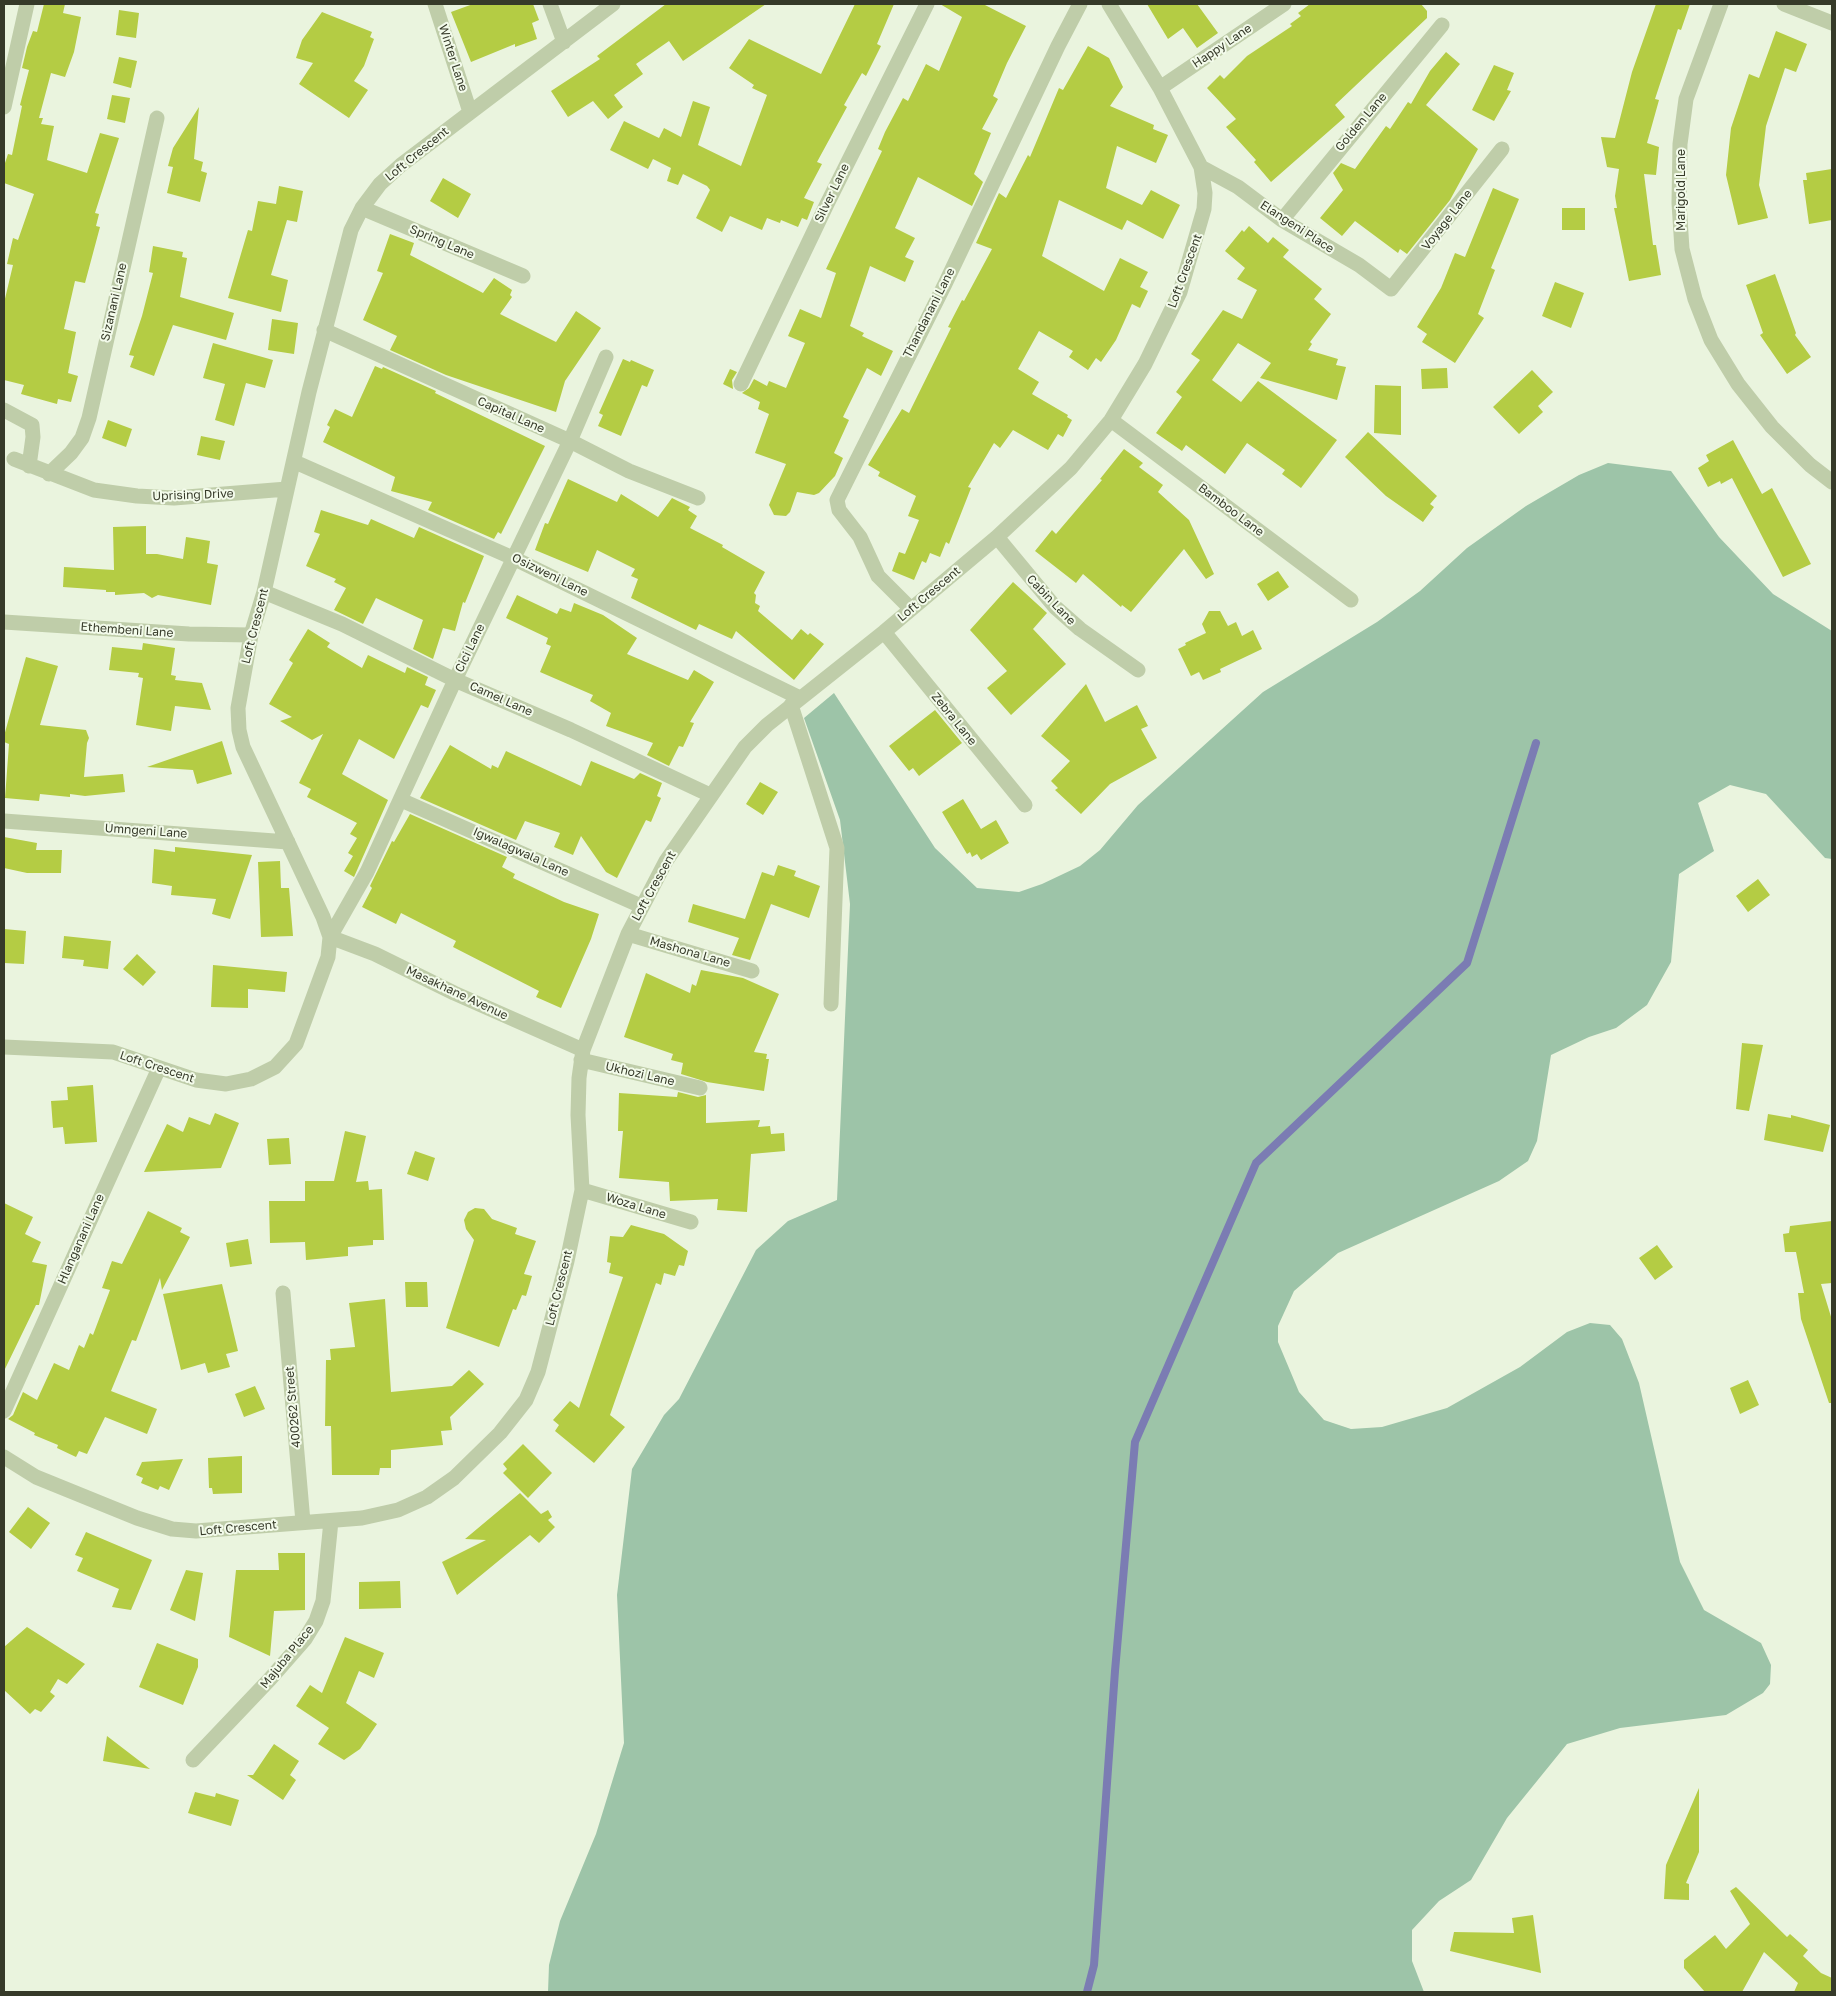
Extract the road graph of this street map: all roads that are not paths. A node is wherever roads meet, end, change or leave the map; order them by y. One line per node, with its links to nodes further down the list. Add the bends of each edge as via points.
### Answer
1 (27, 4): 15 (street)
2 (435, 4): 16 (street, Winter Lane)
3 (550, 4): 13 (street)
4 (612, 4): 13 (street, Loft Crescent)
5 (927, 4): 26 (street, Silver Lane, via 826,204)
6 (1080, 4): 41 (street, Thandanani Lane, via 837,500 839,510 860,537 878,576)
7 (1109, 4): 14 (street, Loft Crescent)
8 (1284, 4): 14 (street, Happy Lane)
9 (1721, 4): 34 (street, Marigold Lane, via 1686,99 1680,144 1682,249 1695,299 1711,340 1738,384 1772,427)
10 (1784, 4): 11 (street)
11 (1832, 23)
12 (1442, 25): 21 (street, Golden Lane)
13 (564, 42): 16 (street, Loft Crescent)
14 (1160, 88): 19 (street, Loft Crescent)
15 (4, 107)
16 (470, 112): 20 (street, Loft Crescent, via 401,165 380,184)
17 (157, 118): 33 (street, Sizanani Lane, via 89,418 72,453)
18 (1502, 149): 23 (street, Voyage Lane)
19 (1202, 167): 21 (street, Elangeni Place, via 1238,187); 28 (street, Loft Crescent, via 1204,209 1180,292 1145,364)
20 (362, 208): 22 (street, Spring Lane); 24 (street, Loft Crescent, via 351,230)
21 (1282, 220): 23 (street, Elangeni Place, via 1359,265)
22 (523, 276)
23 (1391, 290)
24 (324, 330): 29 (street, Capital Lane); 31 (street, Loft Crescent)
25 (606, 356): 29 (street, Cici Lane)
26 (741, 384)
27 (4, 410): 32 (street, via 32,425)
28 (1111, 420): 37 (street, Loft Crescent, via 1071,468); 40 (street, Bamboo Lane)
29 (570, 441): 36 (street, Capital Lane, via 629,471); 38 (street, Cici Lane)
30 (14, 459): 32 (street, Uprising Drive)
31 (295, 462): 35 (street, Loft Crescent); 38 (street, Osizweni Lane)
32 (29, 466): 33 (street, Uprising Drive)
33 (49, 474): 35 (street, Uprising Drive, via 94,490 137,496 174,498)
34 (1832, 482)
35 (287, 489): 39 (street, Loft Crescent)
36 (698, 498)
37 (997, 537): 41 (street, Loft Crescent); 45 (street, Cabin Lane, via 1055,607)
38 (513, 558): 46 (street, Cici Lane); 47 (street, Osizweni Lane)
39 (264, 592): 44 (street, Loft Crescent); 46 (street, Camel Lane, via 342,624)
40 (1351, 600)
41 (911, 609): 43 (street, Loft Crescent)
42 (4, 622): 44 (street, Ethembeni Lane)
43 (884, 632): 47 (street, Loft Crescent); 50 (street, Zebra Lane)
44 (251, 635): 52 (street, Loft Crescent, via 240,693 239,730 246,754)
45 (1138, 670)
46 (455, 680): 48 (street, Camel Lane); 49 (street, Cici Lane)
47 (795, 702): 48 (street, Loft Crescent, via 745,747); 57 (street, via 837,848)
48 (710, 795): 53 (street, Loft Crescent, via 666,861)
49 (401, 800): 53 (street, Igwalagwala Lane); 55 (street, Cici Lane, via 367,872)
50 (1025, 805)
51 (4, 821): 52 (street, Umngeni Lane)
52 (288, 842): 55 (street, Loft Crescent)
53 (641, 906): 54 (street, Loft Crescent)
54 (628, 934): 56 (street, Mashona Lane); 59 (street, Loft Crescent)
55 (330, 937): 59 (street, Masakhane Avenue, via 375,954); 60 (street, Loft Crescent, via 328,957 296,1044 275,1067 252,1079 226,1084 196,1080)
56 (752, 971)
57 (831, 1004)
58 (4, 1047): 60 (street, Loft Crescent, via 112,1052)
59 (582, 1055): 61 (street, Ukhozi Lane); 62 (street, Loft Crescent, via 578,1115)
60 (159, 1068): 65 (street, Hlanganani Lane)
61 (700, 1088)
62 (582, 1190): 63 (street, Woza Lane); 67 (street, Loft Crescent, via 538,1372 526,1400 500,1433 454,1478 426,1497 398,1510)
63 (691, 1222)
64 (283, 1293): 68 (street, 400262 Street)
65 (4, 1411)
66 (4, 1456): 68 (street, Loft Crescent, via 36,1477 172,1529 196,1532)
67 (331, 1521): 68 (street, Loft Crescent); 69 (street, Majuba Place, via 323,1601 316,1621 305,1639)
68 (303, 1522)
69 (193, 1760)

